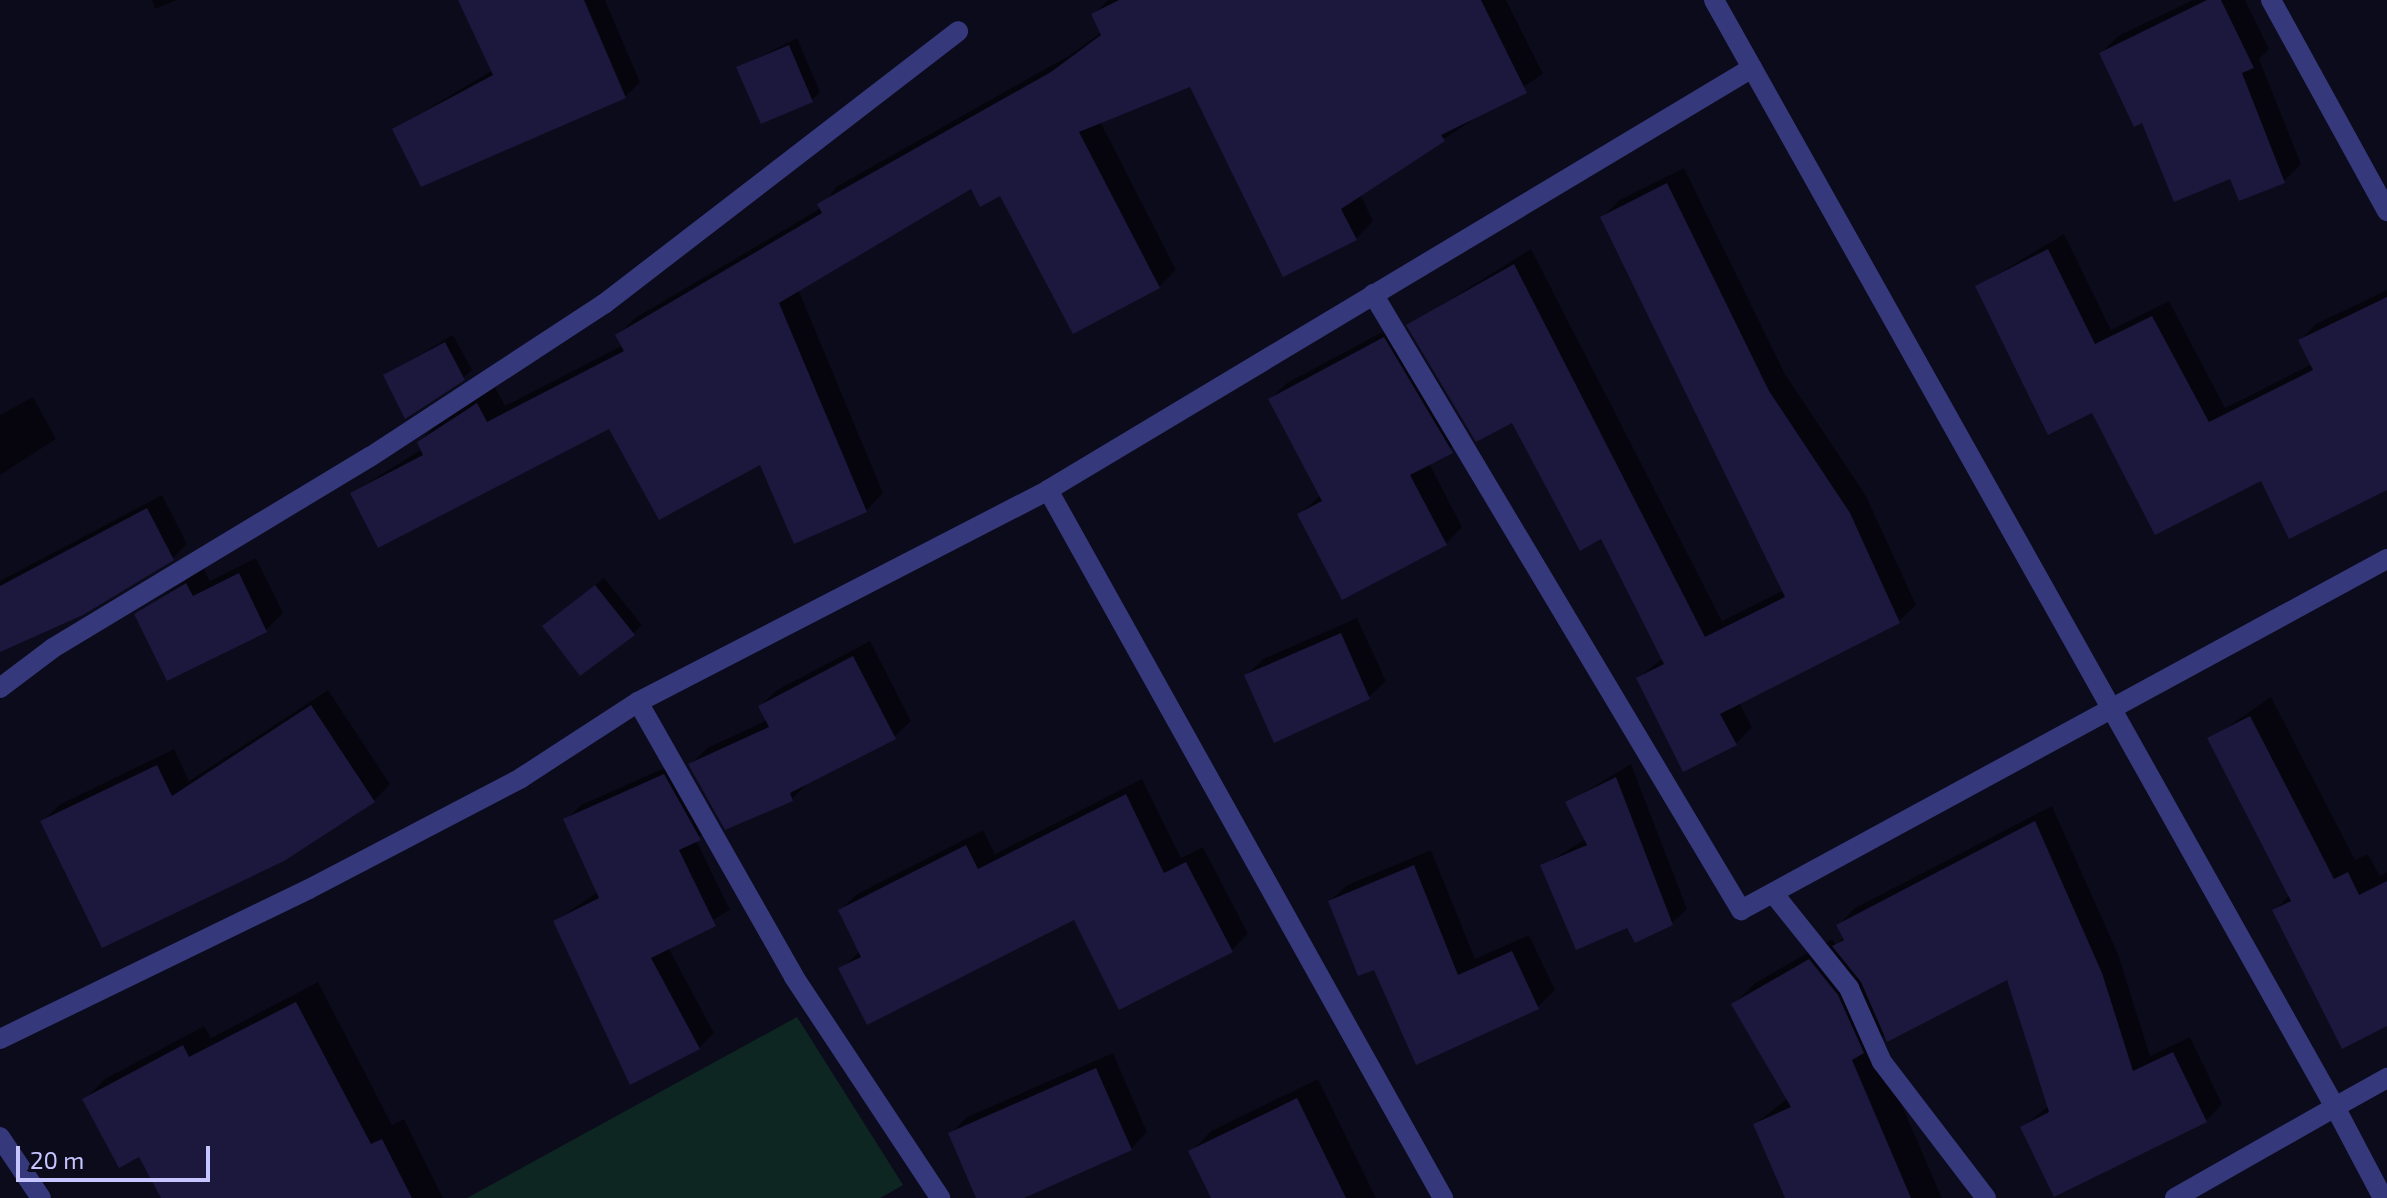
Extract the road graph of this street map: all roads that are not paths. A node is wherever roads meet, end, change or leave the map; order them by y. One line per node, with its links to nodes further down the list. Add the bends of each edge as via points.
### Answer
1 (1714, 0): 4 (street)
2 (2271, 0): 5 (street)
3 (958, 31): 9 (street, via 604,304 370,457 53,648)
4 (1752, 68): 6 (street); 11 (street)
5 (2387, 211)
6 (1373, 294): 7 (street); 12 (street, via 1741,910)
7 (1048, 490): 10 (street); 19 (street)
8 (2387, 559): 11 (street)
9 (0, 688)
10 (638, 702): 13 (street, via 521,778); 18 (street, via 794,977)
11 (2115, 713): 12 (street); 15 (street)
12 (1773, 893): 20 (street, via 1849,988 1882,1062)
13 (0, 1039)
14 (2387, 1078): 15 (street)
15 (2335, 1107): 21 (street); 22 (street)
16 (0, 1137): 17 (street)
17 (41, 1198)
18 (940, 1198)
19 (1443, 1198)
20 (1986, 1198)
21 (2175, 1198)
22 (2383, 1198)

